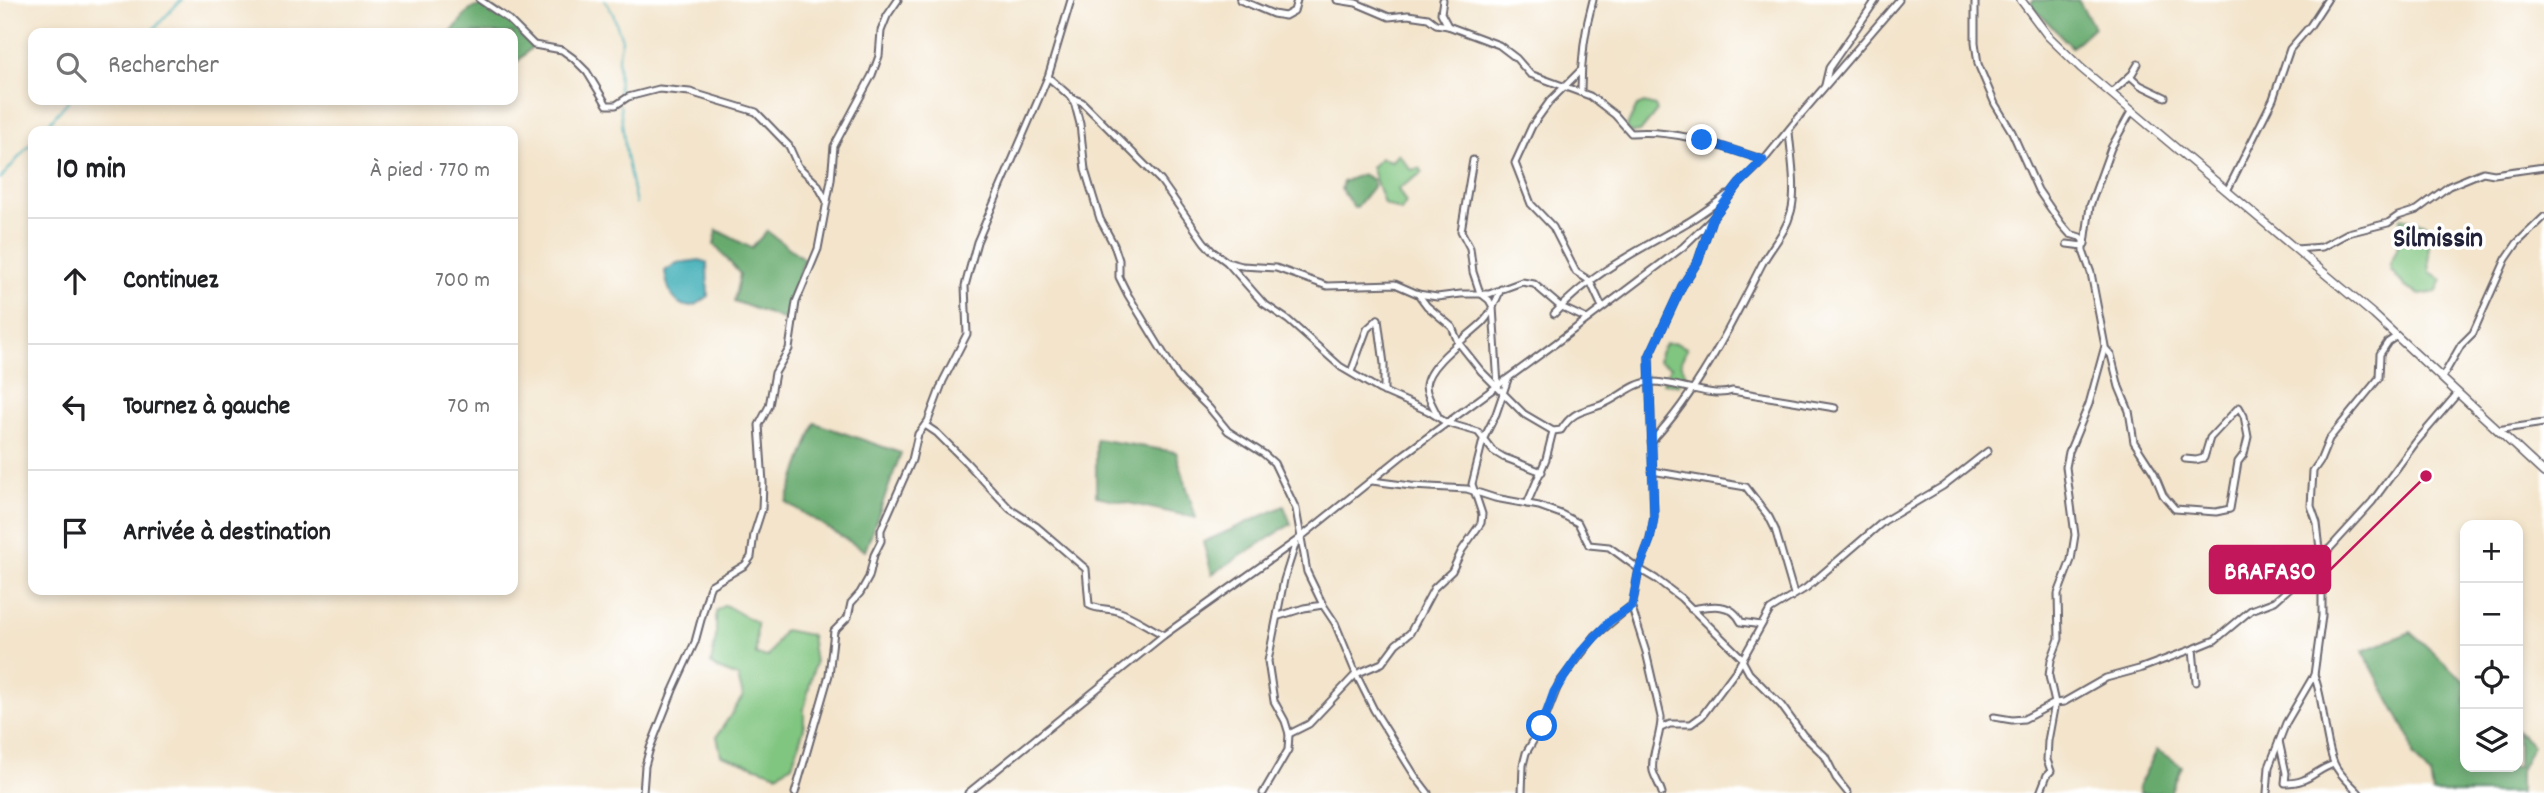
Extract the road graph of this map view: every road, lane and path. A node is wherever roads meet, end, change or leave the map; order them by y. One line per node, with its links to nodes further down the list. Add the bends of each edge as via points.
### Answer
1 (480, 0): 15 (street)
2 (898, 0): 34 (street, via 881,32 872,75 834,146)
3 (1070, 0): 19 (street)
4 (1240, 0): 5 (street, via 1285,16 1294,11)
5 (1297, 0)
6 (1337, 0): 14 (street, via 1389,17 1417,16)
7 (1443, 0): 14 (street, via 1441,13)
8 (1593, 0): 18 (street)
9 (1876, 0): 21 (street, via 1829,68)
10 (1899, 0): 21 (street)
11 (1975, 0): 38 (street, via 1978,64 1987,85 2038,190 2070,234 2083,240)
12 (2021, 0): 24 (street, via 2048,36)
13 (2327, 0): 33 (street, via 2290,49 2273,99)
14 (1448, 26): 22 (street, via 1499,45 1532,75)
15 (517, 28)
16 (518, 29): 34 (street, via 534,45 562,50 573,58 607,105 659,89 690,92 756,112 789,146 798,166)
17 (2138, 64): 20 (street)
18 (1581, 70): 22 (street); 23 (street)
19 (1048, 76): 26 (street); 64 (street, via 980,235 965,286 967,334)
20 (2130, 76): 24 (street); 25 (street)
21 (1825, 85): 28 (street)
22 (1568, 86): 23 (street); 41 (street, via 1532,126 1515,163 1531,204 1553,227 1576,272)
23 (1581, 91): 30 (street, via 1631,133 1648,131 1702,140)
24 (2111, 93): 27 (street)
25 (2165, 97)
26 (1072, 98): 40 (street, via 1082,102 1148,167 1204,242); 77 (street, via 1080,124 1084,170 1128,295 1178,377 1228,431 1274,463 1296,509)
27 (2132, 110): 33 (street); 38 (street, via 2111,148 2090,206)
28 (1788, 132): 30 (street); 56 (street, via 1790,218)
29 (1473, 160): 43 (street, via 1461,231 1470,247)
30 (1763, 160): 32 (street)
31 (2544, 167): 39 (street, via 2483,172 2449,186 2417,210 2388,223 2348,233 2322,247)
32 (1733, 191): 36 (street); 41 (street)
33 (2227, 191): 39 (street)
34 (826, 200): 98 (street, via 818,249 796,302 789,349 775,373 769,406 758,425 762,509 751,556 746,565 711,585 695,642 650,748)
35 (2544, 217): 54 (street, via 2506,259 2473,333)
36 (1712, 219): 47 (street); 55 (street, via 1698,261 1649,357)
37 (2067, 244): 38 (street)
38 (2083, 249): 52 (street)
39 (2296, 249): 50 (street)
40 (1227, 262): 44 (street, via 1276,268 1327,286 1395,284); 53 (street, via 1263,303)
41 (1590, 281): 45 (street); 47 (street)
42 (1502, 289): 43 (street); 45 (street, via 1522,282 1534,284); 46 (street)
43 (1480, 293): 44 (street); 46 (street)
44 (1418, 294): 51 (street, via 1452,327)
45 (1561, 306): 48 (street); 49 (street)
46 (1493, 307): 51 (street, via 1484,321); 57 (street)
47 (1602, 307): 49 (street)
48 (1554, 314)
49 (1587, 319): 57 (street)
50 (2397, 336): 54 (street); 78 (street, via 2380,354 2379,378 2329,439 2313,471 2311,506)
51 (1458, 342): 57 (street); 61 (street, via 1426,386)
52 (2105, 348): 70 (street, via 2129,411 2134,442 2162,495 2175,509 2230,509 2238,462 2248,437 2239,407 2210,438 2204,458); 92 (street, via 2089,404 2068,452 2075,535 2058,594 2059,639 2049,676)
53 (1350, 372): 58 (street); 58 (street, via 1367,329 1378,319)
54 (2442, 378): 59 (street)
55 (1649, 382): 56 (street); 66 (street, via 1575,413 1561,430); 68 (street)
56 (1693, 387): 60 (street); 68 (street)
57 (1500, 389): 62 (street); 66 (street, via 1524,414); 67 (street, via 1496,414)
58 (1384, 392): 61 (street)
59 (2458, 393): 65 (street); 78 (street)
60 (1835, 408)
61 (1438, 416): 62 (street)
62 (1447, 423): 67 (street, via 1478,432); 74 (street)
63 (2544, 423): 65 (street)
64 (925, 425): 86 (street, via 1010,509 1086,569 1089,605 1126,614); 99 (street, via 881,530 869,577 851,603 848,617 834,631 829,675)
65 (2497, 430): 73 (street)
66 (1553, 431): 72 (street)
67 (1483, 440): 72 (street, via 1503,457); 75 (street)
68 (1651, 442): 71 (street)
69 (1988, 451): 80 (street, via 1943,486 1884,521)
70 (2185, 458)
71 (1652, 471): 79 (street, via 1653,530); 80 (street, via 1746,487 1775,529)
72 (1542, 472): 76 (street)
73 (2544, 473)
74 (1373, 481): 75 (street); 77 (street)
75 (1474, 491): 76 (street); 89 (street, via 1481,523 1452,571 1434,588 1410,633 1382,663)
76 (1527, 504): 79 (street, via 1578,523 1589,545 1609,547)
77 (1298, 539): 81 (street); 84 (street, via 1284,580); 86 (street)
78 (2322, 557): 87 (street, via 2275,601 2251,610 2215,640); 90 (street, via 2322,615)
79 (1639, 569): 82 (street); 83 (street)
80 (1794, 594): 85 (street, via 1770,610)
81 (1323, 605): 84 (street); 89 (street)
82 (1632, 606): 94 (street); 103 (street, via 1595,636 1559,683 1526,753)
83 (1691, 609): 85 (street, via 1723,606 1741,622); 88 (street)
84 (1279, 616): 95 (street, via 1268,661 1274,701)
85 (1760, 625): 88 (street)
86 (1164, 635): 100 (street)
87 (2193, 649): 91 (street); 92 (street, via 2106,678)
88 (1743, 660): 94 (street, via 1698,721); 105 (street, via 1749,673 1825,756)
89 (1356, 674): 95 (street, via 1309,724); 102 (street, via 1384,729)
90 (2314, 675): 96 (street); 97 (street)
91 (2196, 682)
92 (2055, 703): 93 (street, via 2024,719); 106 (street, via 2048,741 2051,771)
93 (1994, 717)
94 (1661, 728): 104 (street, via 1653,771)
95 (1289, 734): 101 (street, via 1288,750)
96 (2279, 741): 97 (street, via 2285,783 2302,783); 107 (street, via 2269,767)
97 (2334, 764): 108 (street)
98 (643, 793)
99 (795, 793)
100 (968, 793)
101 (1263, 793)
102 (1428, 793)
103 (1522, 793)
104 (1662, 793)
105 (1848, 793)
106 (2040, 793)
107 (2267, 793)
108 (2359, 793)

